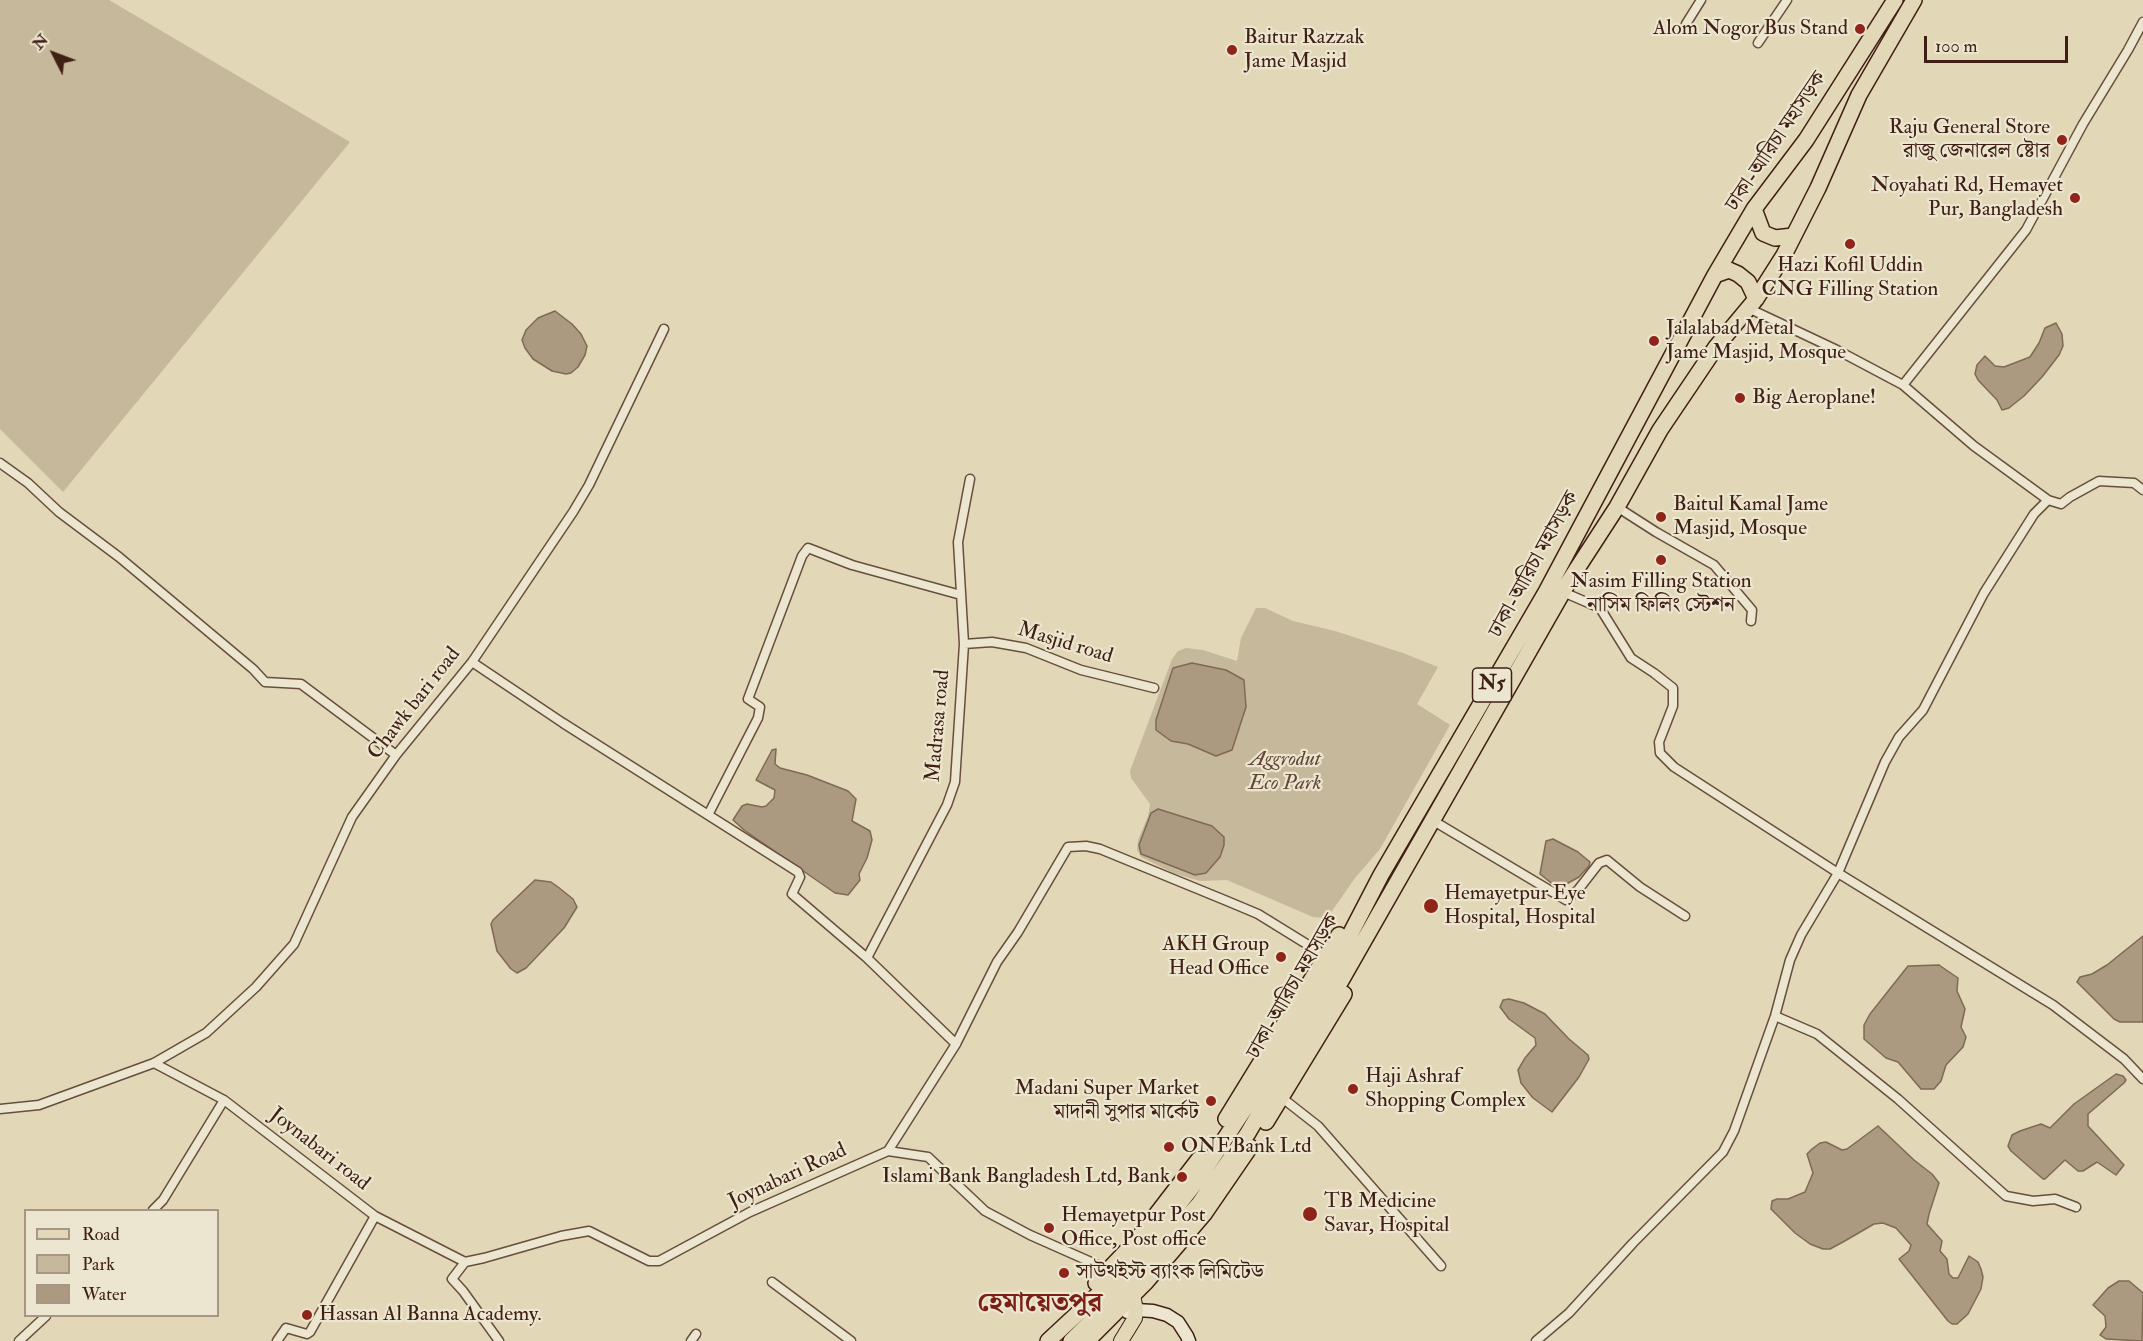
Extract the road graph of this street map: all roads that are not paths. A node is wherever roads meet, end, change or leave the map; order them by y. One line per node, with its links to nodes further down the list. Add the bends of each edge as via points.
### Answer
1 (1701, 0): 6 (street)
2 (1787, 0): 7 (street)
3 (1914, 0): 9 (highway, ঢাকা-আরিচা মহাসড়ক / N5, via 1859,95)
4 (1890, 2): 8 (highway, ঢাকা-আরিচা মহাসড়ক / N5, via 1806,140)
5 (2143, 22): 13 (street, via 2026,230)
6 (1686, 24)
7 (1758, 43)
8 (1754, 209): 9 (highway, via 1763,232 1774,238); 10 (highway, ঢাকা-আরিচা মহাসড়ক / N5)
9 (1793, 236): 11 (highway, ঢাকা-আরিচা মহাসড়ক / N5)
10 (1715, 275): 11 (highway, via 1729,270 1738,274 1748,282); 29 (highway, ঢাকা-আরিচা মহাসড়ক / N5, via 1546,592)
11 (1752, 303): 13 (street); 18 (highway, ঢাকা-আরিচা মহাসড়ক / N5, via 1680,398)
12 (664, 330): 23 (street, Chawk bari road, via 589,485)
13 (1903, 386): 17 (street, via 1974,446)
14 (0, 463): 25 (street, via 136,571 265,682 301,684)
15 (970, 479): 20 (street, Madrasa road, via 958,542)
16 (2143, 490): 17 (street, via 2134,483 2099,481 2061,504)
17 (2048, 500): 28 (street, via 2034,514 1984,593 1923,710 1899,737)
18 (1617, 507): 19 (highway, ঢাকা-আরিচা মহাসড়ক / N5); 21 (street, via 1714,564 1752,610)
19 (1563, 592): 27 (highway, ঢাকা-আরিচা মহাসড়ক / N5); 28 (street, via 1600,608 1631,658 1673,688 1673,706 1659,742 1660,753 1674,767)
20 (961, 595): 22 (street, Madrasa road); 26 (street, via 852,565 808,548 748,699 760,707 758,718)
21 (1751, 621)
22 (964, 644): 24 (street, Masjid road, via 992,642 1026,648 1081,670); 33 (street, Madrasa road, via 956,782)
23 (472, 662): 25 (street, Chawk bari road); 26 (street)
24 (1154, 688)
25 (396, 755): 36 (street, Chawk bari road, via 352,817 294,944 256,987 206,1033)
26 (708, 815): 33 (street, via 798,872 800,877 792,894)
27 (1432, 820): 30 (highway, ঢাকা-আরিচা মহাসড়ক / N5); 31 (street, via 1566,900 1599,863 1607,860)
28 (1838, 873): 34 (street, via 1797,943); 37 (street, via 2053,1005 2124,1059)
29 (1381, 875): 32 (highway); 56 (highway, ঢাকা-আরিচা মহাসড়ক / N5, via 1290,1040 1197,1181 1119,1275)
30 (1397, 881): 38 (highway, via 1390,913); 57 (highway, ঢাকা-আরিচা মহাসড়ক / N5, via 1248,1133 1198,1204 1123,1290)
31 (1685, 916)
32 (1326, 956): 35 (street, via 1258,914 1100,849 1071,846 997,962); 47 (highway, via 1194,1167)
33 (867, 958): 35 (street)
34 (1775, 1016): 42 (street, via 1817,1034 1898,1099 2006,1196 2033,1201 2055,1198); 62 (street, via 1723,1152 1569,1313)
35 (956, 1044): 41 (street)
36 (154, 1063): 39 (street, Joynabari road); 40 (street, Chawk bari road, via 39,1105)
37 (2143, 1079)
38 (1281, 1097): 46 (street, via 1318,1126); 49 (highway, via 1234,1173)
39 (224, 1100): 43 (street); 44 (street, Joynabari road)
40 (0, 1109)
41 (888, 1150): 45 (street, Joynabari Road, via 750,1212 659,1261 649,1261 589,1231); 47 (street, via 928,1157 985,1211)
42 (2076, 1207)
43 (154, 1209)
44 (375, 1216): 45 (street, Joynabari road); 52 (street, via 310,1332 286,1328)
45 (465, 1262): 53 (street, via 452,1279)
46 (1441, 1266)
47 (1109, 1270): 55 (highway)
48 (772, 1282): 54 (street)
49 (1130, 1305): 58 (highway); 59 (main road); 60 (main road, via 1131,1325); 61 (street, via 1167,1315 1178,1322)
50 (45, 1317): 51 (street)
51 (19, 1341)
52 (277, 1341)
53 (499, 1341)
54 (851, 1341)
55 (1035, 1341)
56 (1048, 1341)
57 (1071, 1341)
58 (1087, 1341)
59 (1112, 1341)
60 (1121, 1341)
61 (1189, 1341)
62 (1536, 1341)

